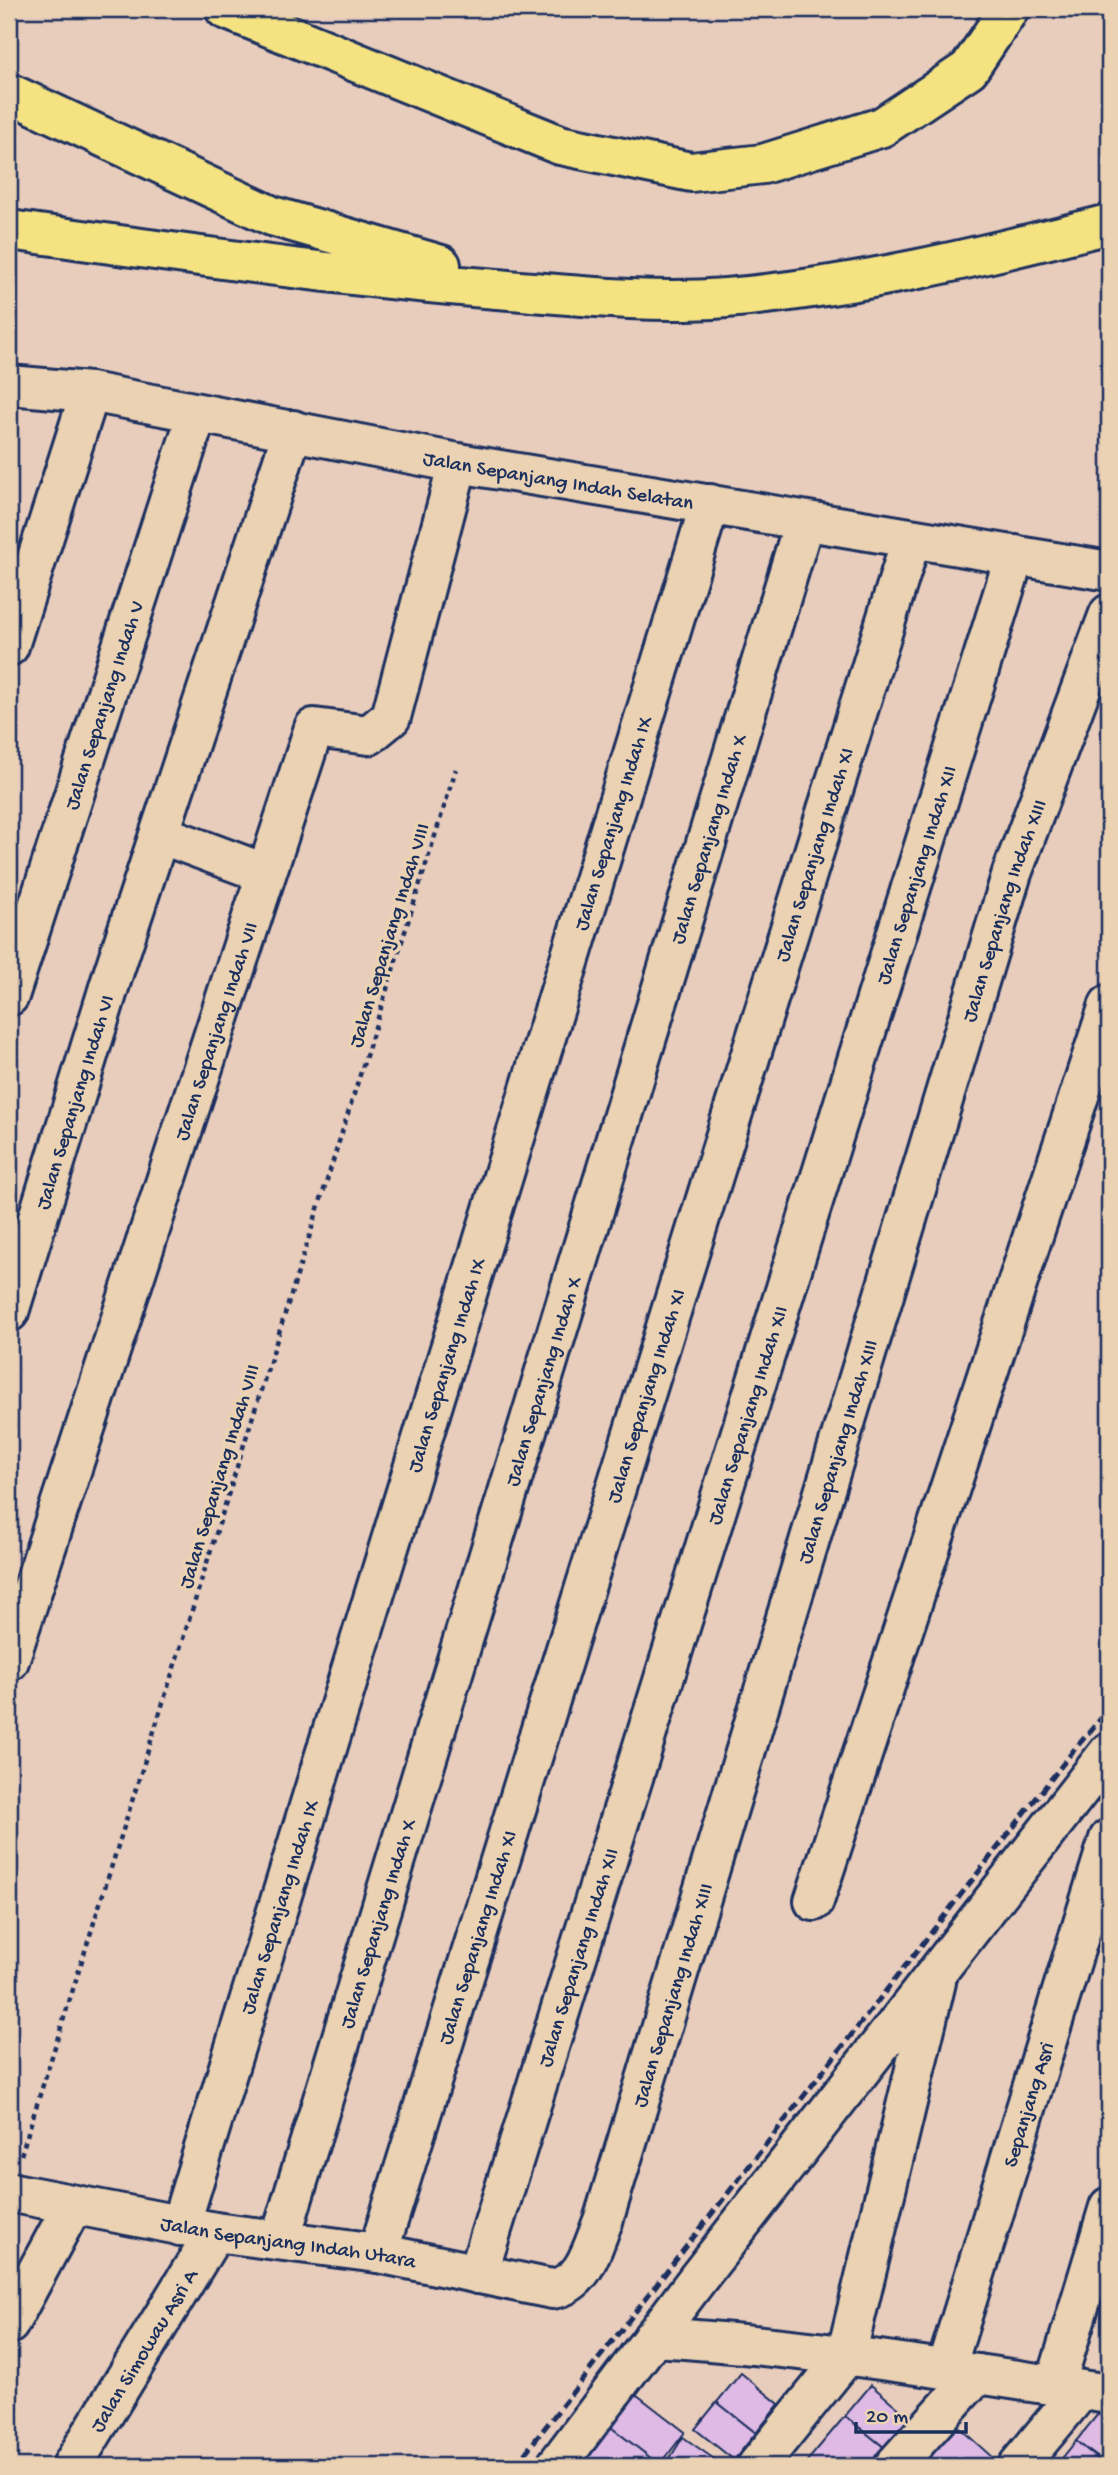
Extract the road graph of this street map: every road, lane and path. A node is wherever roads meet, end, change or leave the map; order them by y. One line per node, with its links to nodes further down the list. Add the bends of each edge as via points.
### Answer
1 (225, 9): 2 (highway, via 560,145 691,172 763,164 882,128 969,69)
2 (1009, 9)
3 (9, 93): 6 (highway, via 272,216 411,259)
4 (1109, 224): 6 (highway, via 972,259 835,286 723,298)
5 (9, 230): 6 (highway, via 423,283)
6 (590, 297)
7 (9, 385): 8 (street, Jalan Sepanjang Indah Selatan)
8 (90, 392): 9 (street, Jalan Sepanjang Indah Selatan); 18 (street)
9 (197, 414): 10 (street, Jalan Sepanjang Indah Selatan); 22 (street, Jalan Sepanjang Indah V)
10 (293, 430): 11 (street, Jalan Sepanjang Indah Selatan); 20 (street, Jalan Sepanjang Indah VI)
11 (458, 463): 12 (street, Jalan Sepanjang Indah Selatan); 21 (street, Jalan Sepanjang Indah VII, via 391,717 369,735 314,728)
12 (710, 505): 13 (street, Jalan Sepanjang Indah Selatan); 33 (street, Jalan Sepanjang Indah IX)
13 (804, 522): 14 (street, Jalan Sepanjang Indah Selatan); 34 (street, Jalan Sepanjang Indah X)
14 (911, 540): 15 (street, Jalan Sepanjang Indah Selatan); 35 (street, Jalan Sepanjang Indah XI)
15 (1015, 555): 16 (street, Jalan Sepanjang Indah Selatan); 36 (street, Jalan Sepanjang Indah XII)
16 (1109, 571)
17 (1109, 614): 37 (street, Jalan Sepanjang Indah XIII, via 1012,873 603,2221 582,2272)
18 (9, 646)
19 (456, 769): 30 (path, Jalan Sepanjang Indah VIII)
20 (160, 834): 21 (street); 24 (street, Jalan Sepanjang Indah VI)
21 (264, 873): 25 (street, Jalan Sepanjang Indah VII)
22 (9, 996)
23 (1109, 1005): 28 (street)
24 (9, 1312)
25 (9, 1661)
26 (1109, 1752): 29 (street)
27 (1109, 1839): 41 (street, Sepanjang Asri)
28 (814, 1901)
29 (939, 1969): 39 (street); 40 (street)
30 (9, 2192): 31 (street, Jalan Sepanjang Indah Utara)
31 (73, 2205): 33 (street, Jalan Sepanjang Indah Utara); 38 (street)
32 (1109, 2207): 42 (street)
33 (197, 2229): 34 (street, Jalan Sepanjang Indah Utara); 43 (street, Jalan Simowau Asri A)
34 (279, 2240): 35 (street, Jalan Sepanjang Indah Utara)
35 (378, 2253): 36 (street, Jalan Sepanjang Indah Utara)
36 (478, 2274): 37 (street, Jalan Sepanjang Indah Utara, via 552,2289)
37 (566, 2287)
38 (9, 2324)
39 (653, 2337): 40 (street); 44 (street)
40 (846, 2356): 41 (street); 45 (street)
41 (962, 2371): 42 (street); 46 (street)
42 (1082, 2390): 47 (street)
43 (72, 2466)
44 (555, 2466)
45 (757, 2466)
46 (894, 2466)
47 (1018, 2466)

